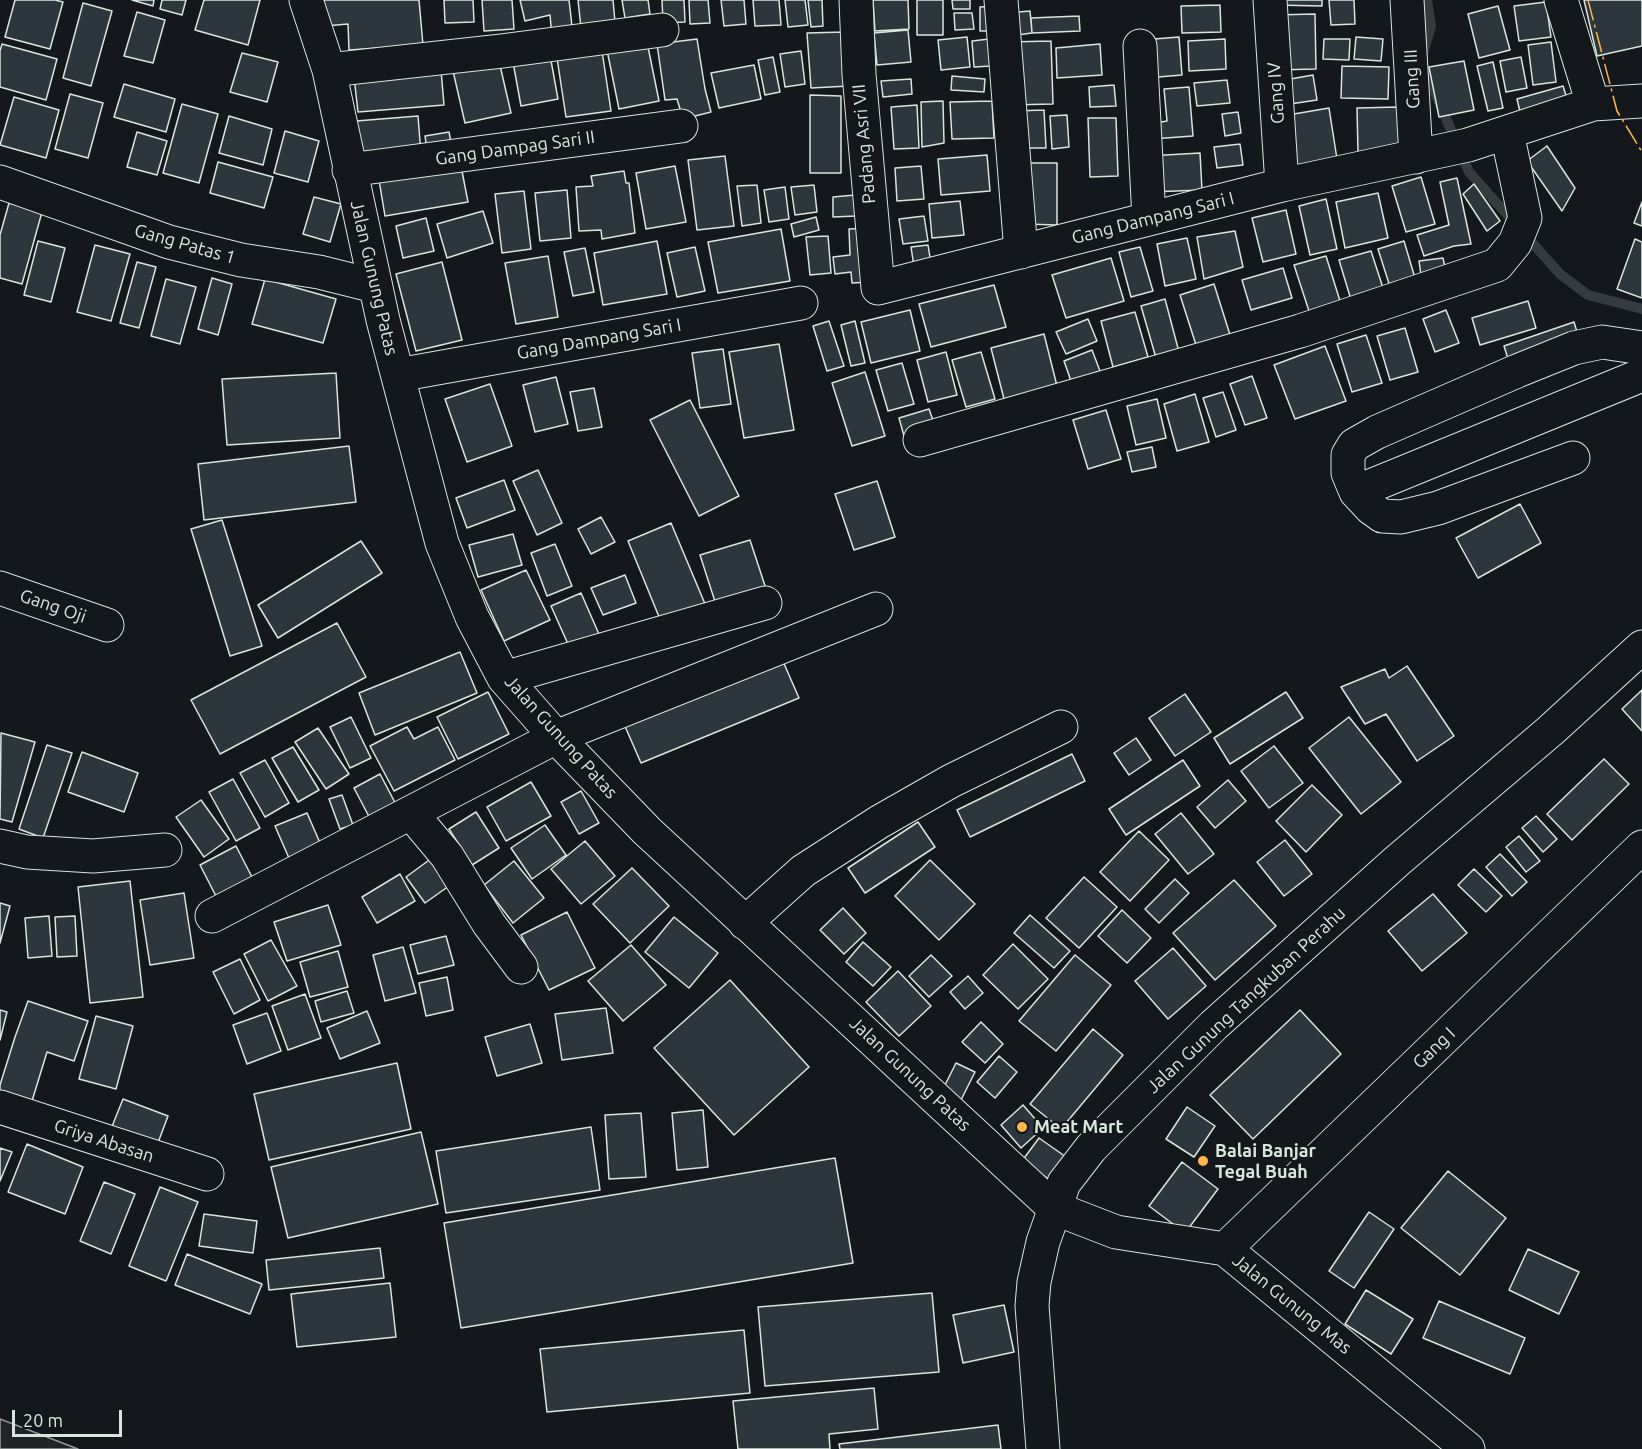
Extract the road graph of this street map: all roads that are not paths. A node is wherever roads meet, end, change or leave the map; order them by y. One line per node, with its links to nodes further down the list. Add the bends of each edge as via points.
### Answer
1 (306, 0): 9 (street, Jalan Gunung Patas)
2 (856, 0): 21 (street, Padang Asri VII)
3 (1001, 0): 19 (street)
4 (1270, 0): 17 (street, Gang IV)
5 (1407, 0): 14 (street, Gang III)
6 (1562, 0): 11 (street)
7 (662, 30): 9 (street)
8 (1140, 46): 18 (street)
9 (328, 70): 15 (street, Jalan Gunung Patas)
10 (1642, 101): 11 (street, Gang Dampang Sari I)
11 (1593, 104): 13 (street, Gang Dampang Sari I)
12 (681, 126): 15 (street, Gang Dampag Sari II)
13 (1508, 133): 14 (street, Gang Dampang Sari I); 26 (street, via 1525,218 1515,243 1497,265 1300,332)
14 (1423, 156): 17 (street, Gang Dampang Sari I)
15 (349, 170): 20 (street, Jalan Gunung Patas)
16 (0, 182): 20 (street, Gang Patas 1, via 170,242)
17 (1282, 185): 18 (street, Gang Dampang Sari I)
18 (1149, 219): 19 (street, Gang Dampang Sari I)
19 (1021, 252): 21 (street, Gang Dampang Sari I)
20 (375, 286): 24 (street, Jalan Gunung Patas)
21 (878, 288)
22 (801, 303): 24 (street, Gang Dampang Sari I)
23 (1642, 348): 28 (street, via 1602,342 1574,348 1377,432 1354,445 1348,455 1348,473)
24 (398, 375): 34 (street, Jalan Gunung Patas, via 442,543 472,617)
25 (1642, 375): 28 (street)
26 (920, 440)
27 (1573, 458): 28 (street, via 1438,508 1401,516 1382,516)
28 (1356, 492)
29 (0, 588): 32 (street, Gang Oji)
30 (765, 603): 34 (street)
31 (876, 609): 36 (street)
32 (107, 625)
33 (1642, 647): 46 (street, Jalan Gunung Tangkuban Perahu, via 1214,1025 1091,1148 1064,1183)
34 (504, 678): 36 (street, Jalan Gunung Patas)
35 (1061, 727): 42 (street, via 951,781 879,822 803,871)
36 (556, 737): 37 (street); 42 (street, Jalan Gunung Patas, via 647,831)
37 (411, 813): 41 (street); 43 (street, via 447,856)
38 (0, 846): 40 (street, via 27,852 93,856)
39 (1642, 847): 47 (street, Gang I)
40 (165, 850)
41 (212, 916)
42 (745, 923): 46 (street, Jalan Gunung Patas)
43 (521, 967)
44 (0, 1107): 45 (street, Griya Abasan)
45 (207, 1174)
46 (1054, 1208): 47 (street, Jalan Gunung Mas, via 1116,1232); 48 (street, Jalan Gunung Tangkuban Perahu, via 1042,1242 1032,1306)
47 (1225, 1249): 49 (street, Jalan Gunung Mas)
48 (1042, 1449)
49 (1468, 1449)

